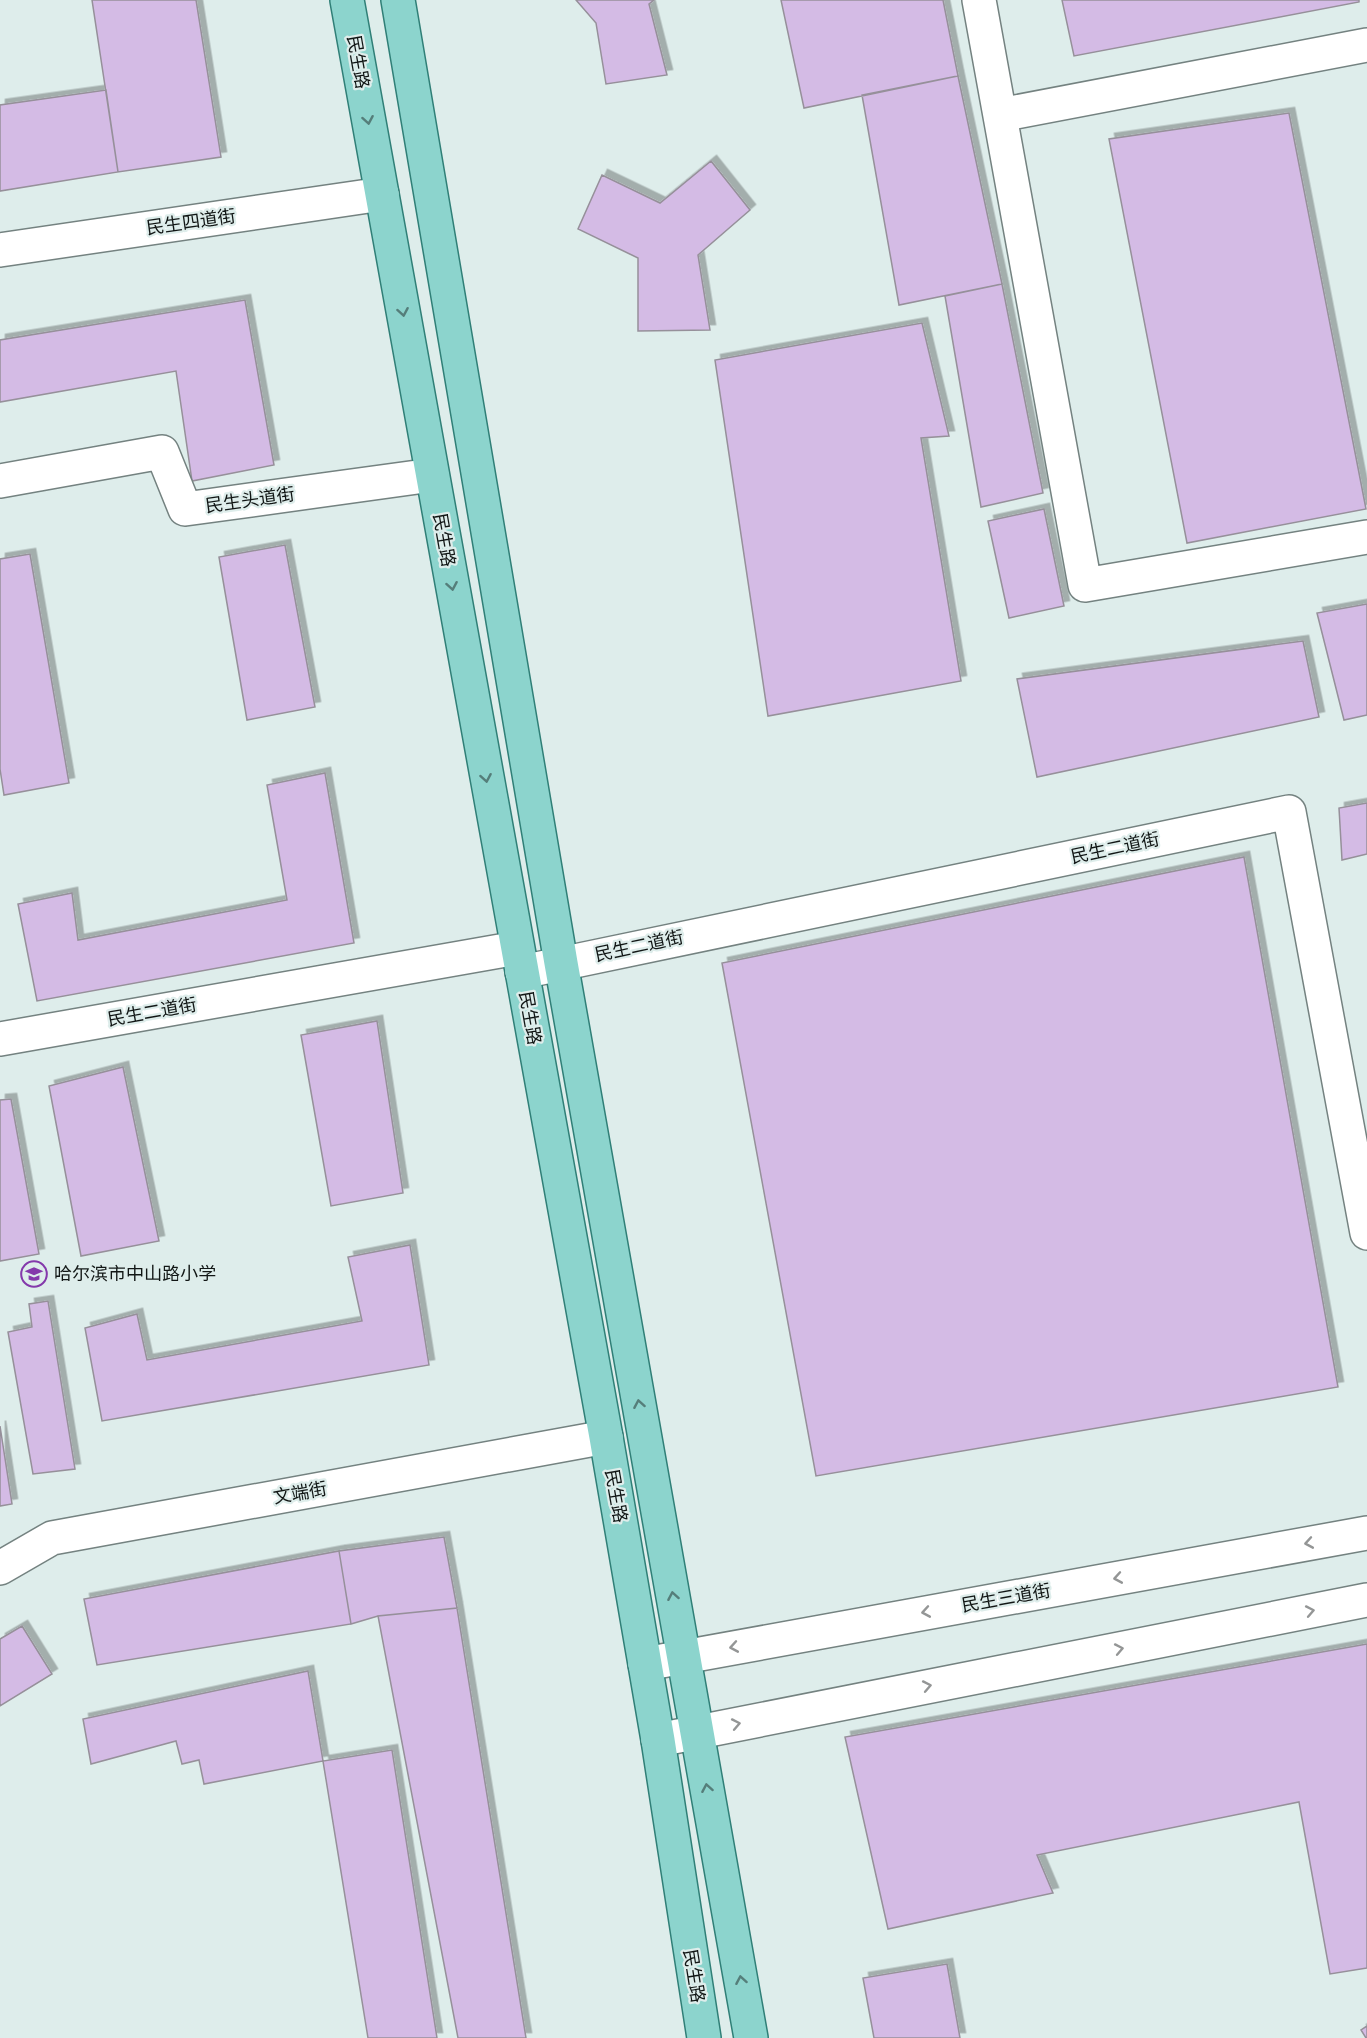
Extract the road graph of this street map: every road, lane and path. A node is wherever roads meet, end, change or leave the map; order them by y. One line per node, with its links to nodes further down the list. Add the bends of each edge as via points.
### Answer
1 (347, 0): 6 (main road, 民生路, one-way to 6)
2 (398, 0): 12 (main road)
3 (979, 0): 5 (street)
4 (1367, 45): 5 (street)
5 (1000, 115): 10 (street, via 1085,585)
6 (382, 194): 7 (street, 民生四道街); 8 (main road, 民生路, one-way to 8)
7 (0, 250)
8 (432, 475): 9 (street, 民生头道街, via 185,509 162,452); 11 (main road, 民生路, one-way to 11)
9 (0, 481)
10 (1367, 537)
11 (519, 960): 12 (street, 民生二道街); 13 (street, 民生二道街); 15 (main road, 民生路)
12 (561, 963): 14 (street, 民生二道街, via 1289,812); 19 (main road, one-way to 12)
13 (0, 1039)
14 (1367, 1233)
15 (606, 1437): 17 (street, 文端街, via 52,1538); 20 (main road, 民生路)
16 (1367, 1533): 19 (street, 民生三道街, one-way to 19)
17 (0, 1568)
18 (1367, 1600): 21 (street, one-way to 18)
19 (683, 1656): 20 (street, 民生三道街); 21 (main road)
20 (645, 1664): 22 (main road, 民生路)
21 (698, 1731): 22 (street); 24 (main road, one-way to 21)
22 (658, 1740): 23 (main road, 民生路)
23 (704, 2038)
24 (751, 2038)

